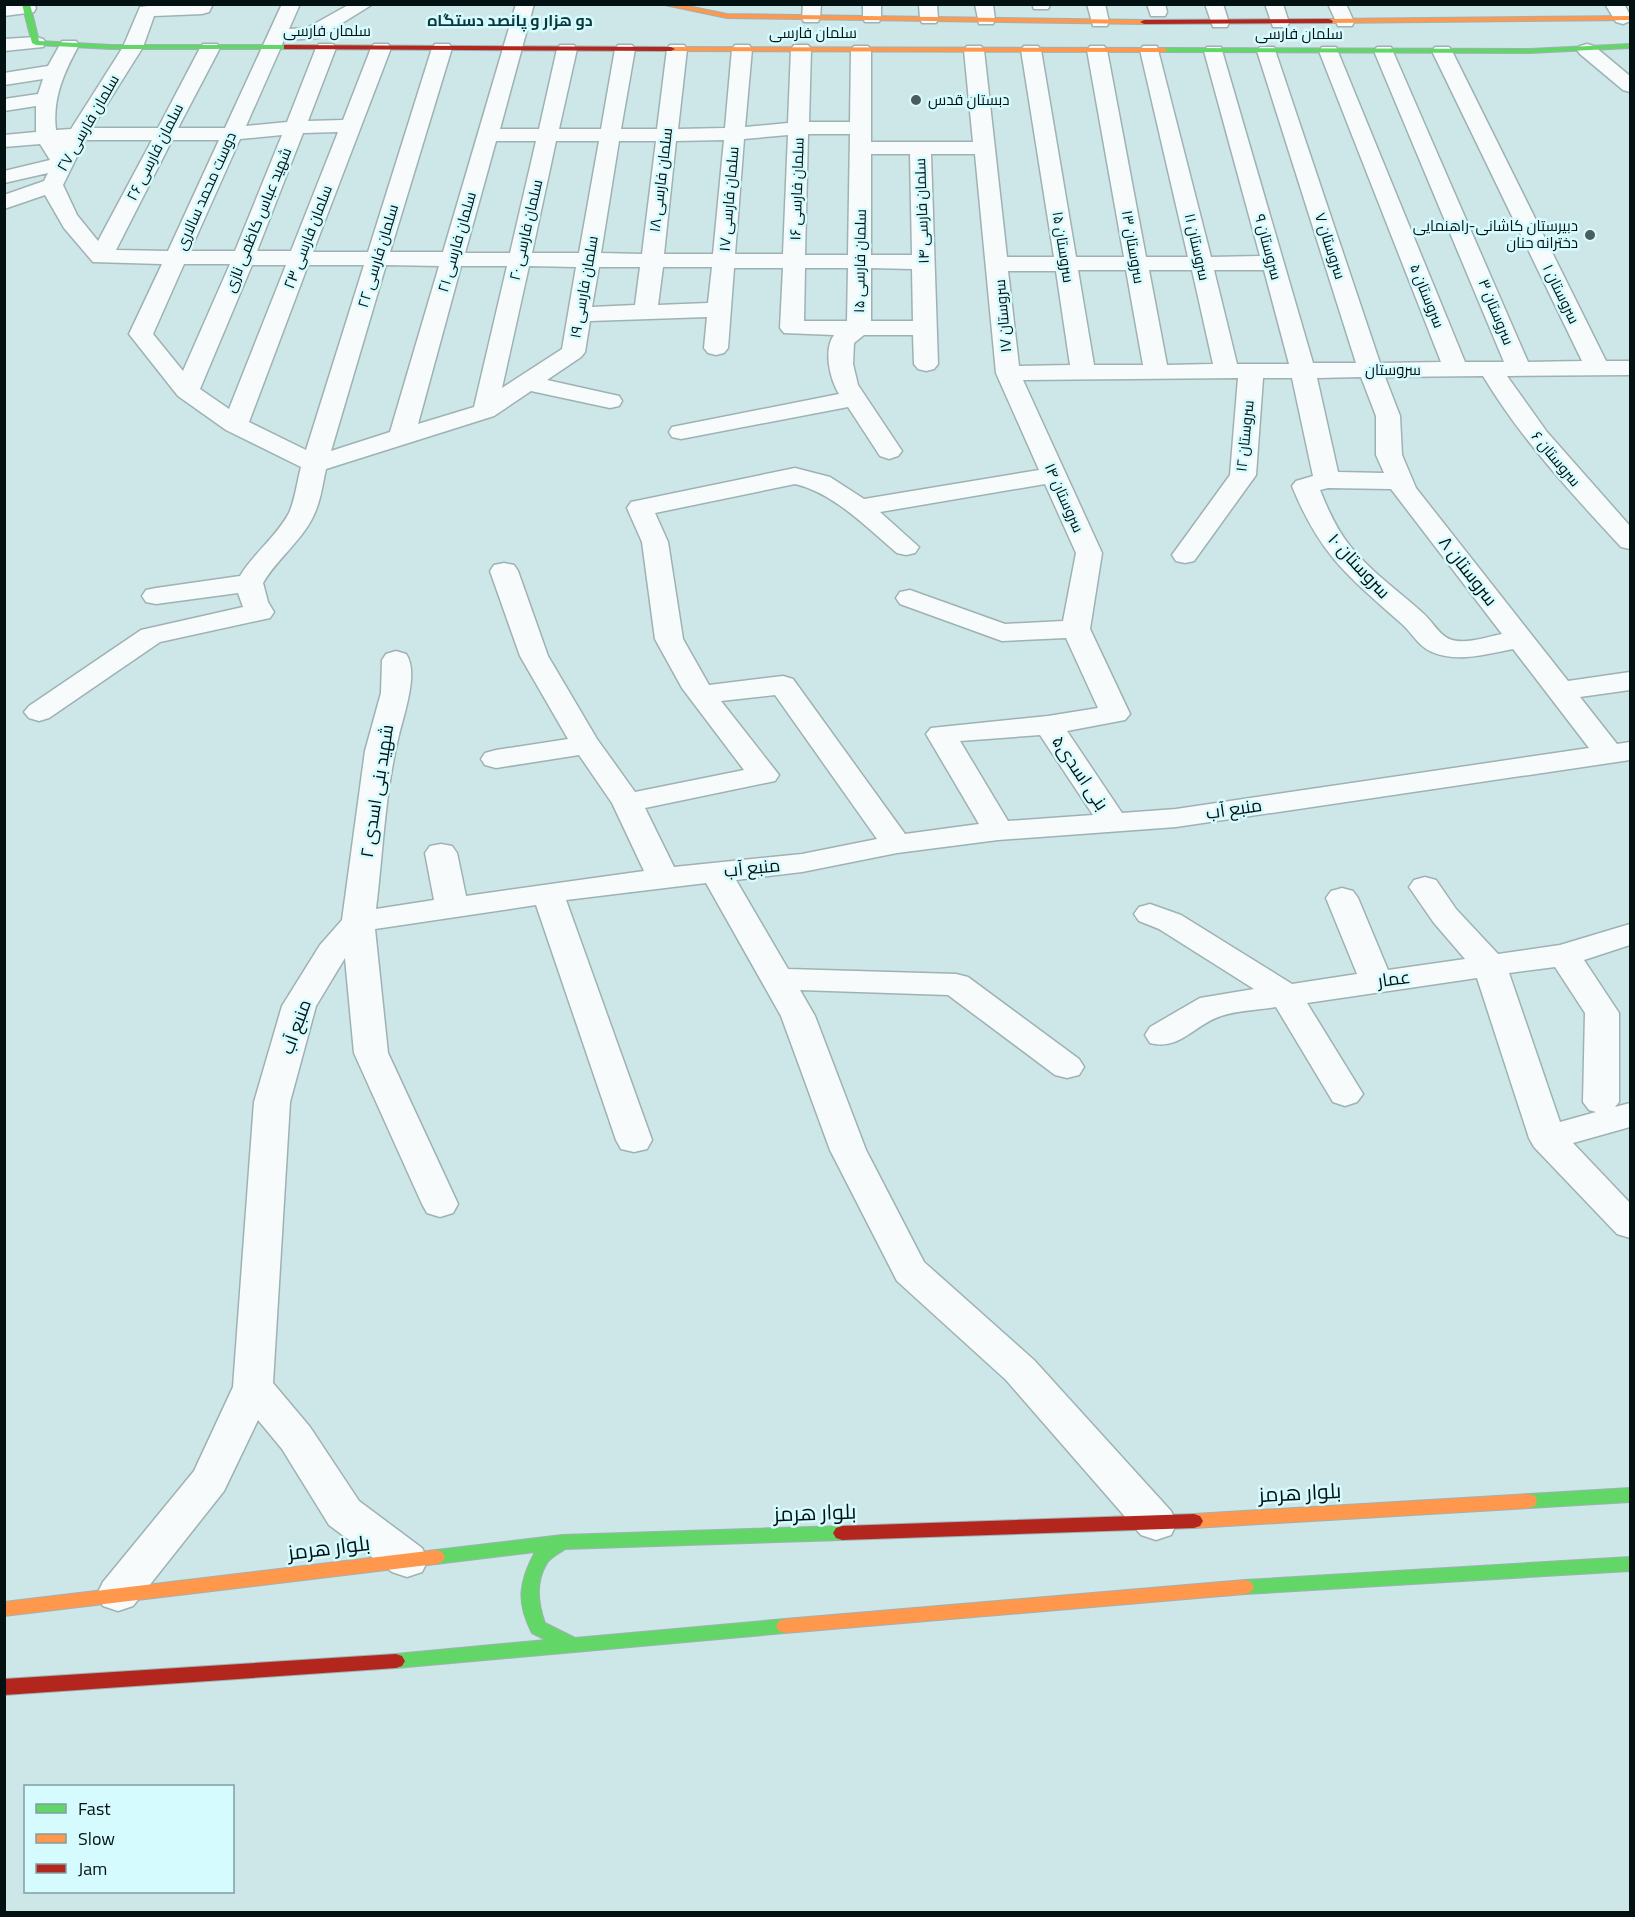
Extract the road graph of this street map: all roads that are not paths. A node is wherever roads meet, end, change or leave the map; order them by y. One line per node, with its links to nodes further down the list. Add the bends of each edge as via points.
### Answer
1 (204, 4): 28 (street, سلمان فارسی ۲۷, via 202,8 147,11)
2 (291, 4): 23 (street, دوست محمد سالاری)
3 (364, 4): 23 (street, via 311,34)
4 (525, 4): 33 (street, سلمان فارسی ۲۱)
5 (1214, 4): 21 (street)
6 (1274, 4): 19 (street)
7 (1336, 4): 20 (street)
8 (1545, 4): 18 (street)
9 (27, 6): 11 (street); 24 (street)
10 (663, 9): 12 (street, سلمان فارسی, via 727,16)
11 (4, 10)
12 (811, 11): 13 (street, سلمان فارسی)
13 (872, 11): 14 (street, سلمان فارسی)
14 (929, 12): 15 (street, سلمان فارسی)
15 (985, 12): 16 (street, سلمان فارسی)
16 (1098, 13): 21 (street, سلمان فارسی)
17 (1622, 14): 18 (street, سلمان فارسی)
18 (1553, 20): 20 (street, سلمان فارسی); 44 (street)
19 (1280, 22): 20 (street, سلمان فارسی); 21 (street, سلمان فارسی)
20 (1345, 22)
21 (1220, 23)
22 (642, 32): 35 (street)
23 (273, 41): 29 (street, سلمان فارسی); 30 (street, سلمان فارسی); 59 (street, دوست محمد سالاری)
24 (36, 43): 25 (street); 26 (street, سلمان فارسی)
25 (4, 45)
26 (69, 45): 28 (street, سلمان فارسی); 50 (street)
27 (1630, 46): 44 (street, سلمان فارسی)
28 (133, 47): 29 (street, سلمان فارسی); 58 (street, سلمان فارسی ۲۷)
29 (210, 48): 61 (street, سلمان فارسی ۲۶)
30 (326, 48): 31 (street, سلمان فارسی); 56 (street, شهید عباس کاظمی نازی)
31 (381, 48): 32 (street, سلمان فارسی); 55 (street, سلمان فارسی ۲۳)
32 (442, 48): 33 (street, سلمان فارسی); 79 (street, سلمان فارسی ۲۲)
33 (513, 48): 34 (street, سلمان فارسی); 62 (street, سلمان فارسی ۲۱)
34 (567, 49): 35 (street, سلمان فارسی); 63 (street, سلمان فارسی ۲۰)
35 (625, 49): 36 (street, سلمان فارسی); 64 (street, سلمان فارسی ۱۹)
36 (677, 49): 37 (street, سلمان فارسی); 65 (street, سلمان فارسی ۱۸)
37 (742, 49): 38 (street, سلمان فارسی); 60 (street, سلمان فارسی ۱۷)
38 (801, 49): 39 (street, سلمان فارسی); 57 (street, سلمان فارسی ۱۶)
39 (861, 50): 40 (street, سلمان فارسی); 67 (street, سلمان فارسی ۱۵)
40 (974, 50): 41 (street, سلمان فارسی); 70 (street)
41 (1030, 50): 42 (street, سلمان فارسی); 89 (street, سروستان ۱۵)
42 (1097, 50): 43 (street, سلمان فارسی); 90 (street, سروستان ۱۳)
43 (1150, 50): 45 (street, سلمان فارسی); 91 (street, سروستان ۱۱)
44 (1587, 50): 49 (street, سلمان فارسی); 52 (street)
45 (1214, 51): 46 (street, سلمان فارسی); 92 (street, سروستان ۹)
46 (1267, 51): 47 (street, سلمان فارسی); 104 (street, سروستان ۷)
47 (1329, 51): 48 (street, سلمان فارسی); 105 (street, سروستان ۵)
48 (1384, 51): 49 (street, سلمان فارسی); 102 (street, سروستان ۳)
49 (1442, 51): 103 (street, سروستان ۱)
50 (54, 71): 51 (street); 53 (street)
51 (4, 79)
52 (1630, 86)
53 (44, 99): 54 (street); 66 (street)
54 (4, 105)
55 (351, 126): 56 (street); 78 (street, سلمان فارسی ۲۳)
56 (295, 127): 59 (street); 77 (street, شهید عباس کاظمی نازی)
57 (799, 128): 60 (street); 67 (street); 85 (street, سلمان فارسی ۱۶)
58 (78, 134): 61 (street); 66 (street); 71 (street, سلمان فارسی ۲۷)
59 (232, 134): 61 (street); 76 (street, دوست محمد سالاری)
60 (734, 134): 65 (street); 84 (street, سلمان فارسی ۱۷)
61 (164, 135): 75 (street, سلمان فارسی ۲۶)
62 (488, 135): 63 (street); 80 (street, سلمان فارسی ۲۱)
63 (547, 135): 64 (street); 81 (street, سلمان فارسی ۲۰)
64 (610, 135): 65 (street); 82 (street, سلمان فارسی ۱۹)
65 (666, 135): 83 (street, سلمان فارسی ۱۸)
66 (47, 137): 68 (street); 71 (street)
67 (861, 138): 69 (street); 86 (street, سلمان فارسی ۱۵)
68 (4, 141)
69 (920, 148): 70 (street, سلمان فارسی ۱۴); 87 (street, سلمان فارسی ۱۴)
70 (984, 148): 88 (street, سروستان ۱۷)
71 (63, 163): 72 (street); 73 (street, سلمان فارسی ۲۷)
72 (4, 177)
73 (52, 185): 74 (street); 75 (street, سلمان فارسی ۲۷, via 77,233)
74 (4, 203)
75 (101, 257): 76 (street)
76 (176, 257): 77 (street); 112 (street, دوست محمد سالاری, via 141,334)
77 (244, 257): 78 (street); 112 (street, شهید عباس کاظمی نازی)
78 (300, 257): 79 (street); 116 (street, سلمان فارسی ۲۳)
79 (377, 258): 80 (street); 120 (street, سلمان فارسی ۲۲)
80 (453, 258): 81 (street); 118 (street, سلمان فارسی ۲۱)
81 (519, 259): 82 (street); 115 (street, سلمان فارسی ۲۰)
82 (589, 260): 83 (street); 95 (street, سلمان فارسی ۱۹)
83 (651, 260): 84 (street); 94 (street, سلمان فارسی ۱۸)
84 (724, 260): 85 (street); 93 (street, سلمان فارسی ۱۷)
85 (794, 261): 86 (street); 96 (street, سلمان فارسی ۱۶, via 792,328)
86 (861, 261): 87 (street); 96 (street, سلمان فارسی ۱۵)
87 (924, 262): 97 (street, سلمان فارسی ۱۴)
88 (998, 264): 89 (street); 110 (street, سروستان ۱۷)
89 (1066, 264): 90 (street); 108 (street, سروستان ۱۵)
90 (1137, 264): 91 (street); 109 (street, سروستان ۱۳)
91 (1201, 264): 92 (street); 106 (street, سروستان ۱۱)
92 (1272, 264): 107 (street, سروستان ۹)
93 (719, 310): 94 (street); 98 (street, سلمان فارسی ۱۷)
94 (646, 312): 95 (street)
95 (580, 314): 111 (street, سلمان فارسی ۱۹, via 573,352)
96 (859, 328): 97 (street); 113 (street, سلمان فارسی ۱۵, via 842,340 841,364 846,385)
97 (926, 328): 99 (street, سلمان فارسی ۱۴)
98 (716, 348)
99 (926, 364)
100 (1630, 368): 103 (street, سروستان)
101 (1491, 369): 102 (street, سروستان); 105 (street, سروستان); 125 (street, سروستان ۶, via 1509,401 1562,467)
102 (1519, 369): 103 (street, سروستان)
103 (1598, 369)
104 (1370, 370): 105 (street, سروستان); 107 (street, سروستان); 123 (street, سروستان ۸, via 1388,416 1389,455)
105 (1456, 370)
106 (1239, 371): 107 (street, سروستان); 109 (street, سروستان); 127 (street, سروستان ۱۲, via 1243,475)
107 (1303, 371): 122 (street)
108 (1083, 372): 109 (street, سروستان ۱۷); 110 (street, سروستان ۱۷)
109 (1156, 372)
110 (1008, 373): 121 (street, سروستان ۱۴)
111 (527, 383): 114 (street); 115 (street, سلمان فارسی ۱۹)
112 (187, 391): 116 (street)
113 (855, 398): 117 (street); 119 (street, سلمان فارسی ۱۵)
114 (610, 401)
115 (485, 411): 118 (street, سلمان فارسی ۱۹)
116 (235, 425): 120 (street)
117 (681, 432)
118 (402, 435): 120 (street, سلمان فارسی ۱۹)
119 (889, 451)
120 (314, 464): 129 (street, via 303,511)
121 (1054, 475): 124 (street); 132 (street, سروستان ۱۴, via 1089,553)
122 (1327, 480): 123 (street); 133 (street, سروستان ۱۰, via 1305,486 1332,541 1378,590 1441,646 1457,649)
123 (1400, 481): 133 (street, سروستان ۸)
124 (859, 508): 126 (street); 137 (street, via 821,482 795,476 639,508 655,542 669,639)
125 (1630, 541)
126 (906, 547)
127 (1185, 555)
128 (504, 571): 140 (street, via 534,657)
129 (249, 583): 130 (street); 138 (street, via 260,612 151,636)
130 (156, 596)
131 (910, 598): 132 (street, via 1002,633)
132 (1076, 629): 139 (street, via 1115,714)
133 (1521, 639): 136 (street, سروستان ۸)
134 (396, 660): 155 (street, شهید بنی اسدی ۲, via 395,693 380,751)
135 (1630, 681): 136 (street)
136 (1560, 691): 141 (street, سروستان ۸)
137 (701, 695): 143 (street, via 764,775); 146 (street, via 783,684)
138 (39, 712)
139 (1048, 725): 144 (street, بنی اسدی۵); 145 (street, via 941,735)
140 (587, 745): 142 (street); 143 (street)
141 (1619, 752): 144 (street, منبع آب, via 1211,813)
142 (496, 759)
143 (627, 803): 149 (street)
144 (1113, 822): 145 (street, منبع آب)
145 (998, 831): 146 (street, منبع آب)
146 (897, 844): 148 (street, منبع آب, via 802,863)
147 (441, 853): 153 (street)
148 (716, 872): 149 (street, منبع آب); 159 (street)
149 (663, 878): 151 (street, منبع آب)
150 (1425, 887): 158 (street)
151 (548, 893): 153 (street, منبع آب); 167 (street)
152 (1342, 898): 160 (street)
153 (452, 908): 155 (street, منبع آب)
154 (1150, 914): 161 (street, via 1170,922)
155 (358, 922): 168 (street, شهید بنی اسدی ۲, via 371,1053); 170 (street, منبع آب, via 332,952 299,1006 272,1102)
156 (1630, 934): 157 (street, عمار)
157 (1564, 956): 158 (street, عمار); 165 (street, via 1602,1013)
158 (1490, 966): 160 (street, عمار); 166 (street)
159 (778, 979): 163 (street, via 956,985); 172 (street, via 798,1016 848,1150 910,1271 1020,1370)
160 (1376, 981): 161 (street, عمار)
161 (1285, 994): 162 (street, عمار, via 1212,1006); 164 (street)
162 (1162, 1035)
163 (1067, 1067)
164 (1346, 1094)
165 (1616, 1109): 166 (street)
166 (1547, 1138): 169 (street)
167 (634, 1140)
168 (440, 1204)
169 (1630, 1225)
170 (254, 1387): 174 (street, via 296,1438 344,1512); 176 (street, via 210,1480)
171 (1630, 1495): 172 (street, بلوار هرمز)
172 (1156, 1523): 173 (street, بلوار هرمز)
173 (562, 1542): 174 (street, بلوار هرمز); 178 (street, via 541,1557 532,1577 529,1604 538,1628)
174 (407, 1560): 176 (street, بلوار هرمز)
175 (1630, 1564): 178 (street, via 1167,1592)
176 (118, 1594): 177 (street, بلوار هرمز)
177 (4, 1609)
178 (571, 1644): 179 (street, via 341,1666)
179 (4, 1687)

